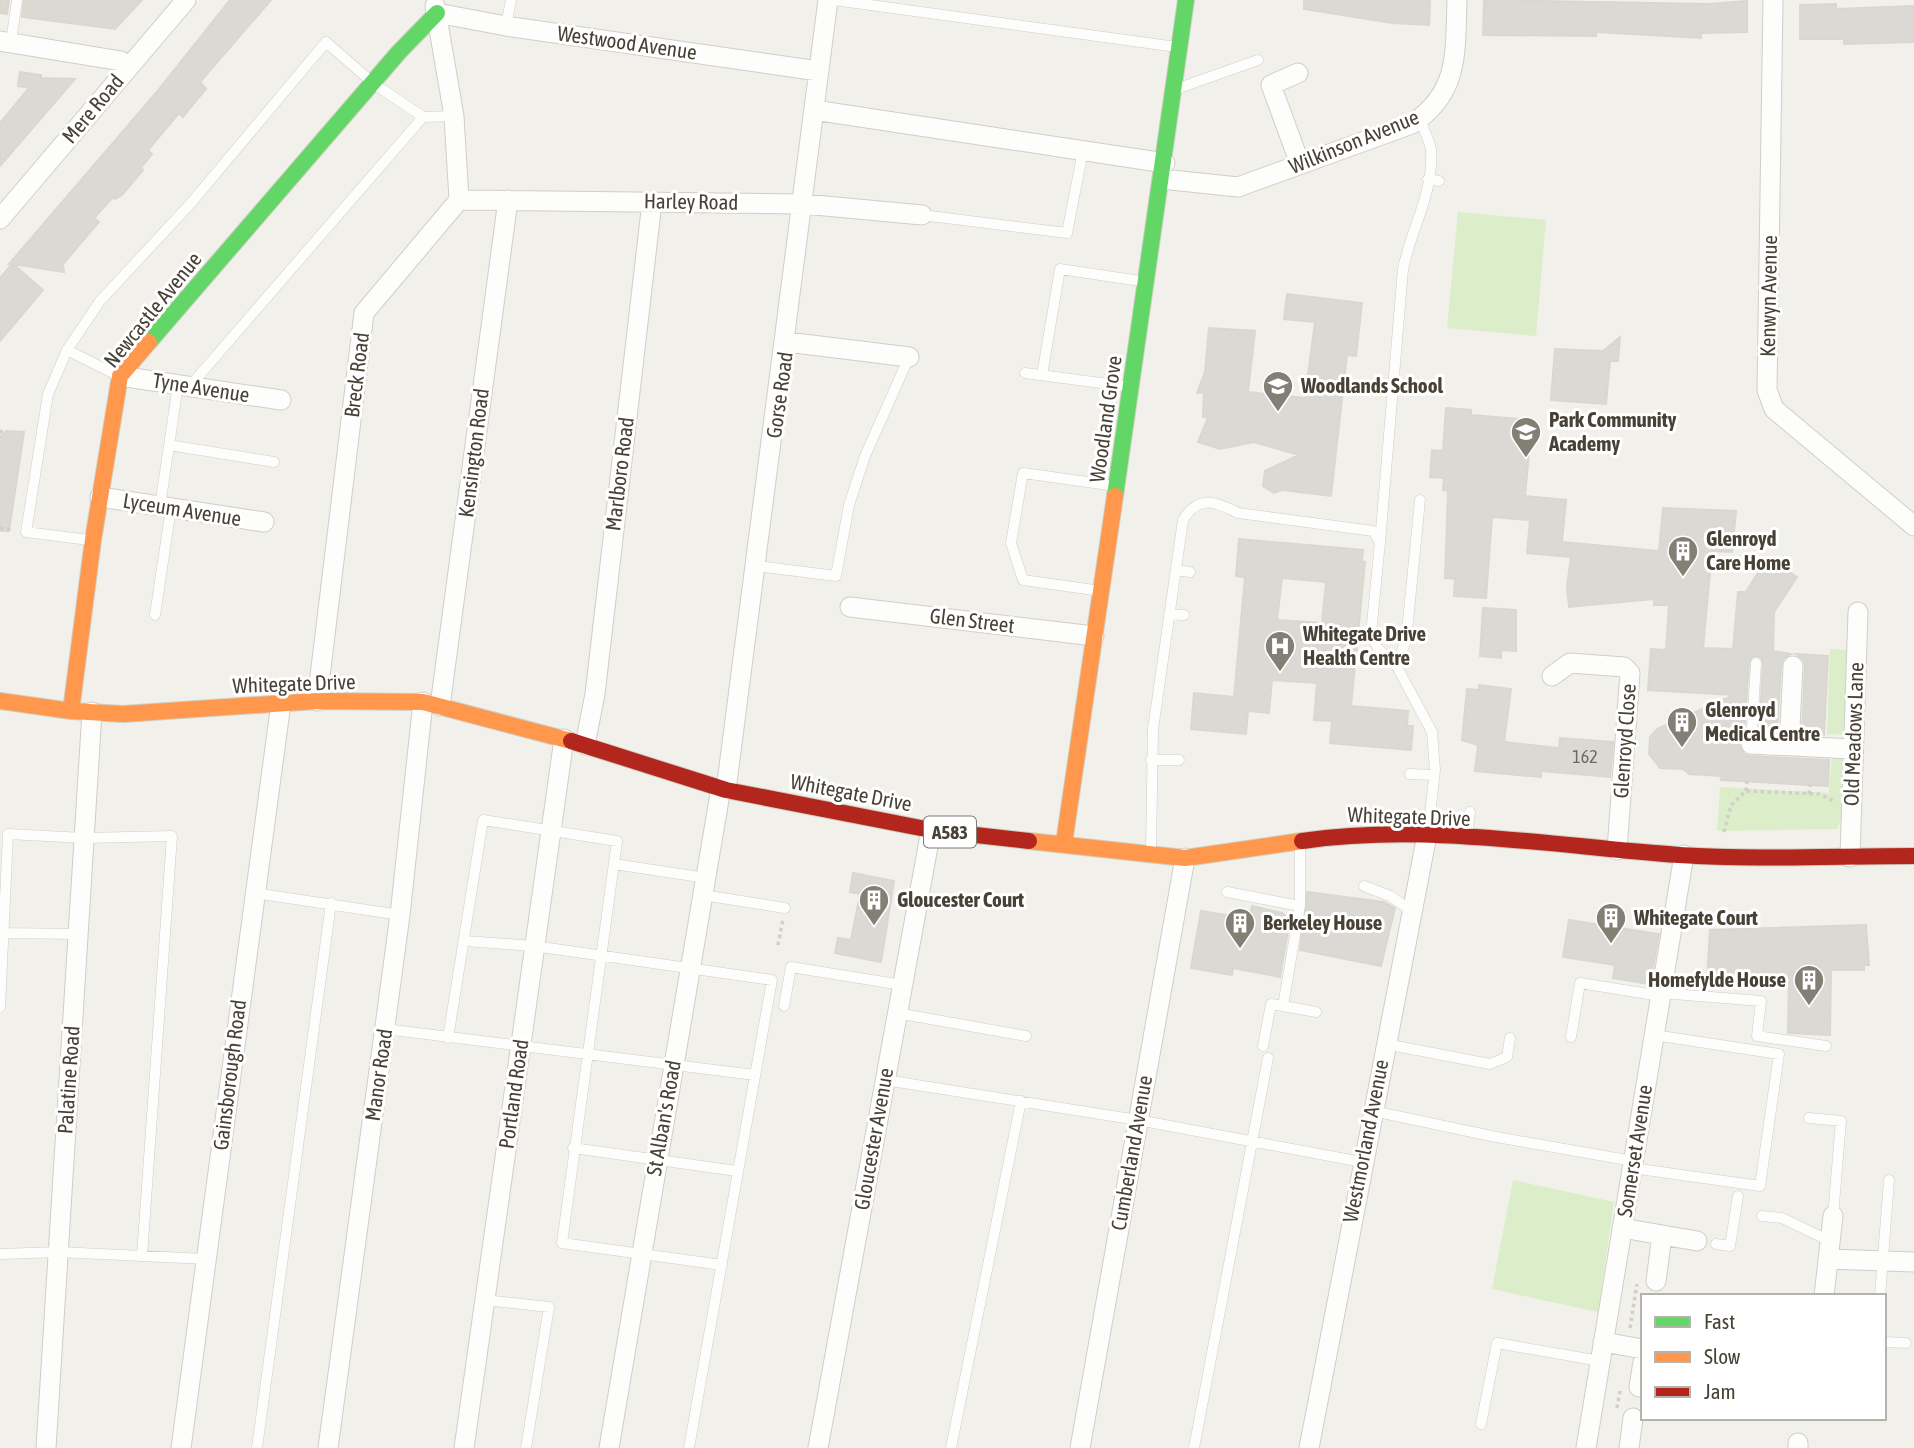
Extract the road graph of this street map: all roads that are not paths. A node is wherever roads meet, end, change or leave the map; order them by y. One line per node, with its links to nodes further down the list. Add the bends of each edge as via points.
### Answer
1 (17, 0): 11 (lane)
2 (186, 0): 14 (street, Mere Road)
3 (511, 0): 10 (lane)
4 (828, 0): 15 (street, Gorse Road)
5 (834, 0): 12 (lane)
6 (1186, 0): 12 (main road, Woodland Grove)
7 (1457, 0): 22 (street, Wilkinson Avenue, via 1455,57 1448,88)
8 (1773, 0): 49 (street, Kenwyn Avenue, via 1767,390 1774,409)
9 (435, 6): 10 (street, Westwood Avenue); 17 (main road, Newcastle Avenue); 20 (street)
10 (506, 26): 15 (street, Westwood Avenue)
11 (3, 43): 14 (street, via 121,61)
12 (1181, 48): 18 (main road, Woodland Grove)
13 (1258, 60): 18 (lane)
14 (129, 67): 31 (street, Mere Road)
15 (818, 71): 19 (street, Gorse Road)
16 (1298, 74): 24 (street, via 1271,85)
17 (373, 83): 21 (lane); 34 (lane, via 326,42 192,202 100,301); 38 (main road, Newcastle Avenue)
18 (1175, 89): 25 (main road, Woodland Grove)
19 (814, 110): 23 (street); 29 (street, Gorse Road)
20 (454, 116): 21 (lane); 26 (street)
21 (423, 117): 39 (lane)
22 (1420, 119): 24 (street, Wilkinson Avenue); 51 (lane, via 1431,149 1433,180 1403,269)
23 (1083, 151): 25 (street); 30 (lane, via 1067,233)
24 (1300, 164): 25 (street, Wilkinson Avenue, via 1238,187)
25 (1164, 171): 32 (main road, Woodland Grove)
26 (459, 200): 27 (street, Harley Road); 67 (street, Breck Road, via 364,313)
27 (508, 200): 28 (street, Harley Road); 69 (street, Kensington Road)
28 (652, 202): 29 (street, Harley Road); 74 (street, Marlboro Road, via 595,694)
29 (804, 204): 30 (street, Harley Road); 33 (street, Gorse Road)
30 (922, 215)
31 (0, 219)
32 (1147, 282): 37 (lane, via 1060,269); 40 (main road, Woodland Grove)
33 (787, 342): 35 (street); 52 (street, Gorse Road)
34 (67, 350): 38 (lane); 50 (lane, via 48,394 26,532)
35 (909, 357): 52 (lane, via 865,456 849,505 836,576)
36 (1025, 373): 37 (lane)
37 (1042, 375): 40 (lane)
38 (120, 376): 39 (street, Tyne Avenue); 45 (main road, Newcastle Avenue)
39 (183, 386): 41 (street, Tyne Avenue); 42 (lane)
40 (1132, 387): 44 (main road, Woodland Grove)
41 (281, 400)
42 (169, 445): 43 (lane); 47 (lane)
43 (274, 462)
44 (1117, 486): 55 (main road, Woodland Grove); 55 (lane, via 1023,473 1012,543 1023,580)
45 (100, 497): 47 (street, Lyceum Avenue); 50 (main road, Newcastle Avenue)
46 (1420, 500): 62 (lane, via 1406,641)
47 (165, 507): 48 (street, Lyceum Avenue); 59 (lane)
48 (264, 522)
49 (1914, 526)
50 (93, 540): 70 (main road, Newcastle Avenue)
51 (1380, 542): 53 (lane, via 1373,531 1355,527 1238,513 1223,505 1200,503 1191,506 1183,520); 62 (lane, via 1371,635)
52 (757, 566): 81 (street, Gorse Road)
53 (1176, 570): 54 (lane); 58 (lane)
54 (1190, 572)
55 (1101, 591): 61 (main road, Woodland Grove)
56 (850, 607): 61 (street, Glen Street)
57 (1858, 612): 76 (street, Old Meadows Lane)
58 (1169, 614): 60 (lane); 77 (lane)
59 (155, 615)
60 (1184, 615)
61 (1094, 636): 89 (main road, Woodland Grove)
62 (1389, 662): 80 (lane, via 1432,732)
63 (1756, 663): 73 (lane)
64 (1793, 666): 75 (street)
65 (1552, 676): 90 (street, Glenroyd Close, via 1570,663 1630,664)
66 (0, 701): 70 (main road, Whitegate Drive / A583)
67 (317, 701): 68 (main road, Whitegate Drive / A583); 69 (main road, Whitegate Drive / A583)
68 (281, 703): 71 (main road, Whitegate Drive / A583, via 158,713); 100 (street, Gainsborough Road)
69 (432, 704): 72 (main road, Whitegate Drive / A583); 105 (street, Manor Road)
70 (71, 711): 71 (main road, Whitegate Drive / A583)
71 (92, 712): 86 (street, Palatine Road)
72 (564, 739): 74 (main road, Whitegate Drive / A583); 84 (street, Portland Road)
73 (1751, 744): 75 (street)
74 (585, 745): 81 (main road, Whitegate Drive / A583)
75 (1789, 746): 76 (street)
76 (1853, 749): 94 (street, Old Meadows Lane)
77 (1151, 760): 78 (lane); 91 (lane)
78 (1179, 760)
79 (1410, 774): 80 (lane)
80 (1434, 775): 85 (lane)
81 (724, 789): 83 (main road, Whitegate Drive / A583); 98 (street, St Alban's Road)
82 (1470, 812): 87 (lane)
83 (931, 830): 89 (main road, Whitegate Drive / A583); 112 (street, Gloucester Avenue)
84 (551, 831): 96 (lane, via 617,841); 108 (lane, via 483,820); 109 (street, Portland Road)
85 (1427, 835): 87 (main road, Whitegate Drive / A583); 88 (main road, Whitegate Drive / A583, via 1344,835); 104 (street, Westmorland Avenue)
86 (84, 838): 106 (lane, via 8,834); 107 (street, Palatine Road); 155 (lane, via 172,836)
87 (1467, 839): 90 (main road, Whitegate Drive / A583)
88 (1300, 841): 95 (main road, Whitegate Drive / A583); 102 (lane)
89 (1064, 843): 91 (main road, Whitegate Drive / A583)
90 (1617, 850): 92 (main road, Whitegate Drive / A583)
91 (1151, 854): 95 (main road, Whitegate Drive / A583)
92 (1684, 855): 94 (main road, Whitegate Drive / A583); 113 (street, Somerset Avenue)
93 (1914, 856): 94 (main road, Whitegate Drive / A583)
94 (1850, 857)
95 (1185, 858): 137 (street, Cumberland Avenue)
96 (614, 864): 98 (lane); 110 (lane)
97 (1364, 886): 104 (lane)
98 (704, 887): 103 (lane); 111 (street, St Alban's Road)
99 (1227, 892): 102 (lane)
100 (254, 893): 101 (lane); 156 (street, Gainsborough Road)
101 (331, 903): 105 (lane); 174 (lane)
102 (1300, 906): 115 (lane)
103 (785, 908)
104 (1412, 911): 125 (street, Westmorland Avenue)
105 (400, 915): 119 (street, Manor Road)
106 (4, 933): 107 (lane); 116 (lane)
107 (78, 934): 152 (street, Palatine Road)
108 (466, 941): 109 (lane); 123 (lane)
109 (534, 946): 110 (lane); 126 (street, Portland Road)
110 (602, 955): 111 (lane); 129 (lane)
111 (690, 967): 131 (street, St Alban's Road); 132 (lane, via 772,980)
112 (902, 985): 114 (lane, via 791,967); 118 (street, Gloucester Avenue)
113 (1661, 995): 120 (street, Somerset Avenue); 122 (lane, via 1580,983); 128 (lane, via 1761,1001 1757,1036)
114 (785, 1006)
115 (1283, 1006): 117 (lane); 127 (lane, via 1271,1004)
116 (0, 1007)
117 (1316, 1012)
118 (897, 1013): 121 (lane); 133 (street, Gloucester Avenue)
119 (385, 1029): 123 (lane); 175 (street, Manor Road)
120 (1654, 1035): 142 (street, Somerset Avenue); 142 (lane, via 1779,1054 1760,1186)
121 (1026, 1036)
122 (1571, 1037)
123 (448, 1038): 126 (lane)
124 (1510, 1038): 125 (lane, via 1507,1057 1490,1064)
125 (1385, 1044): 135 (street, Westmorland Avenue)
126 (522, 1045): 129 (lane); 163 (street, Portland Road)
127 (1263, 1046)
128 (1826, 1046)
129 (586, 1052): 131 (lane); 139 (lane)
130 (1268, 1058): 138 (lane)
131 (673, 1063): 132 (lane); 140 (street, St Alban's Road)
132 (755, 1075): 143 (lane)
133 (885, 1080): 134 (lane); 180 (street, Gloucester Avenue)
134 (1020, 1101): 137 (lane); 181 (lane)
135 (1372, 1111): 141 (street, Westmorland Avenue); 142 (lane)
136 (1809, 1118): 147 (lane, via 1842,1121)
137 (1138, 1120): 138 (lane); 182 (street, Cumberland Avenue)
138 (1252, 1141): 141 (lane); 183 (lane)
139 (573, 1148): 140 (lane); 153 (lane, via 562,1243)
140 (657, 1158): 143 (lane); 153 (street, St Alban's Road)
141 (1362, 1162): 184 (street, Westmorland Avenue)
142 (1633, 1164): 148 (street, Somerset Avenue)
143 (737, 1171): 159 (lane)
144 (1889, 1181): 157 (lane)
145 (1738, 1196): 150 (lane, via 1730,1246)
146 (1762, 1216): 151 (lane, via 1782,1218)
147 (1833, 1216): 151 (street)
148 (1622, 1228): 149 (street); 167 (street, Somerset Avenue)
149 (1662, 1235): 150 (street); 160 (street)
150 (1706, 1243)
151 (1829, 1250): 157 (street); 161 (street)
152 (59, 1252): 154 (lane); 155 (lane); 172 (street, Palatine Road)
153 (641, 1252): 159 (lane); 178 (street, St Alban's Road)
154 (0, 1254)
155 (142, 1256): 156 (lane)
156 (206, 1259): 173 (street, Gainsborough Road)
157 (1882, 1261): 158 (street); 162 (lane)
158 (1914, 1262)
159 (722, 1265): 179 (lane)
160 (1647, 1282)
161 (1824, 1294)
162 (1880, 1294)
163 (484, 1300): 176 (street, Portland Road); 177 (lane, via 549,1307)
164 (1886, 1342): 165 (lane)
165 (1906, 1343)
166 (1635, 1347): 167 (street)
167 (1602, 1352): 171 (lane, via 1497,1343); 185 (street, Somerset Avenue)
168 (1641, 1366): 169 (street)
169 (1630, 1386)
170 (1625, 1414): 186 (street)
171 (1481, 1424)
172 (46, 1448)
173 (181, 1448)
174 (257, 1448)
175 (328, 1448)
176 (464, 1448)
177 (526, 1448)
178 (609, 1448)
179 (689, 1448)
180 (818, 1448)
181 (951, 1448)
182 (1080, 1448)
183 (1194, 1448)
184 (1309, 1448)
185 (1586, 1448)
186 (1629, 1448)

